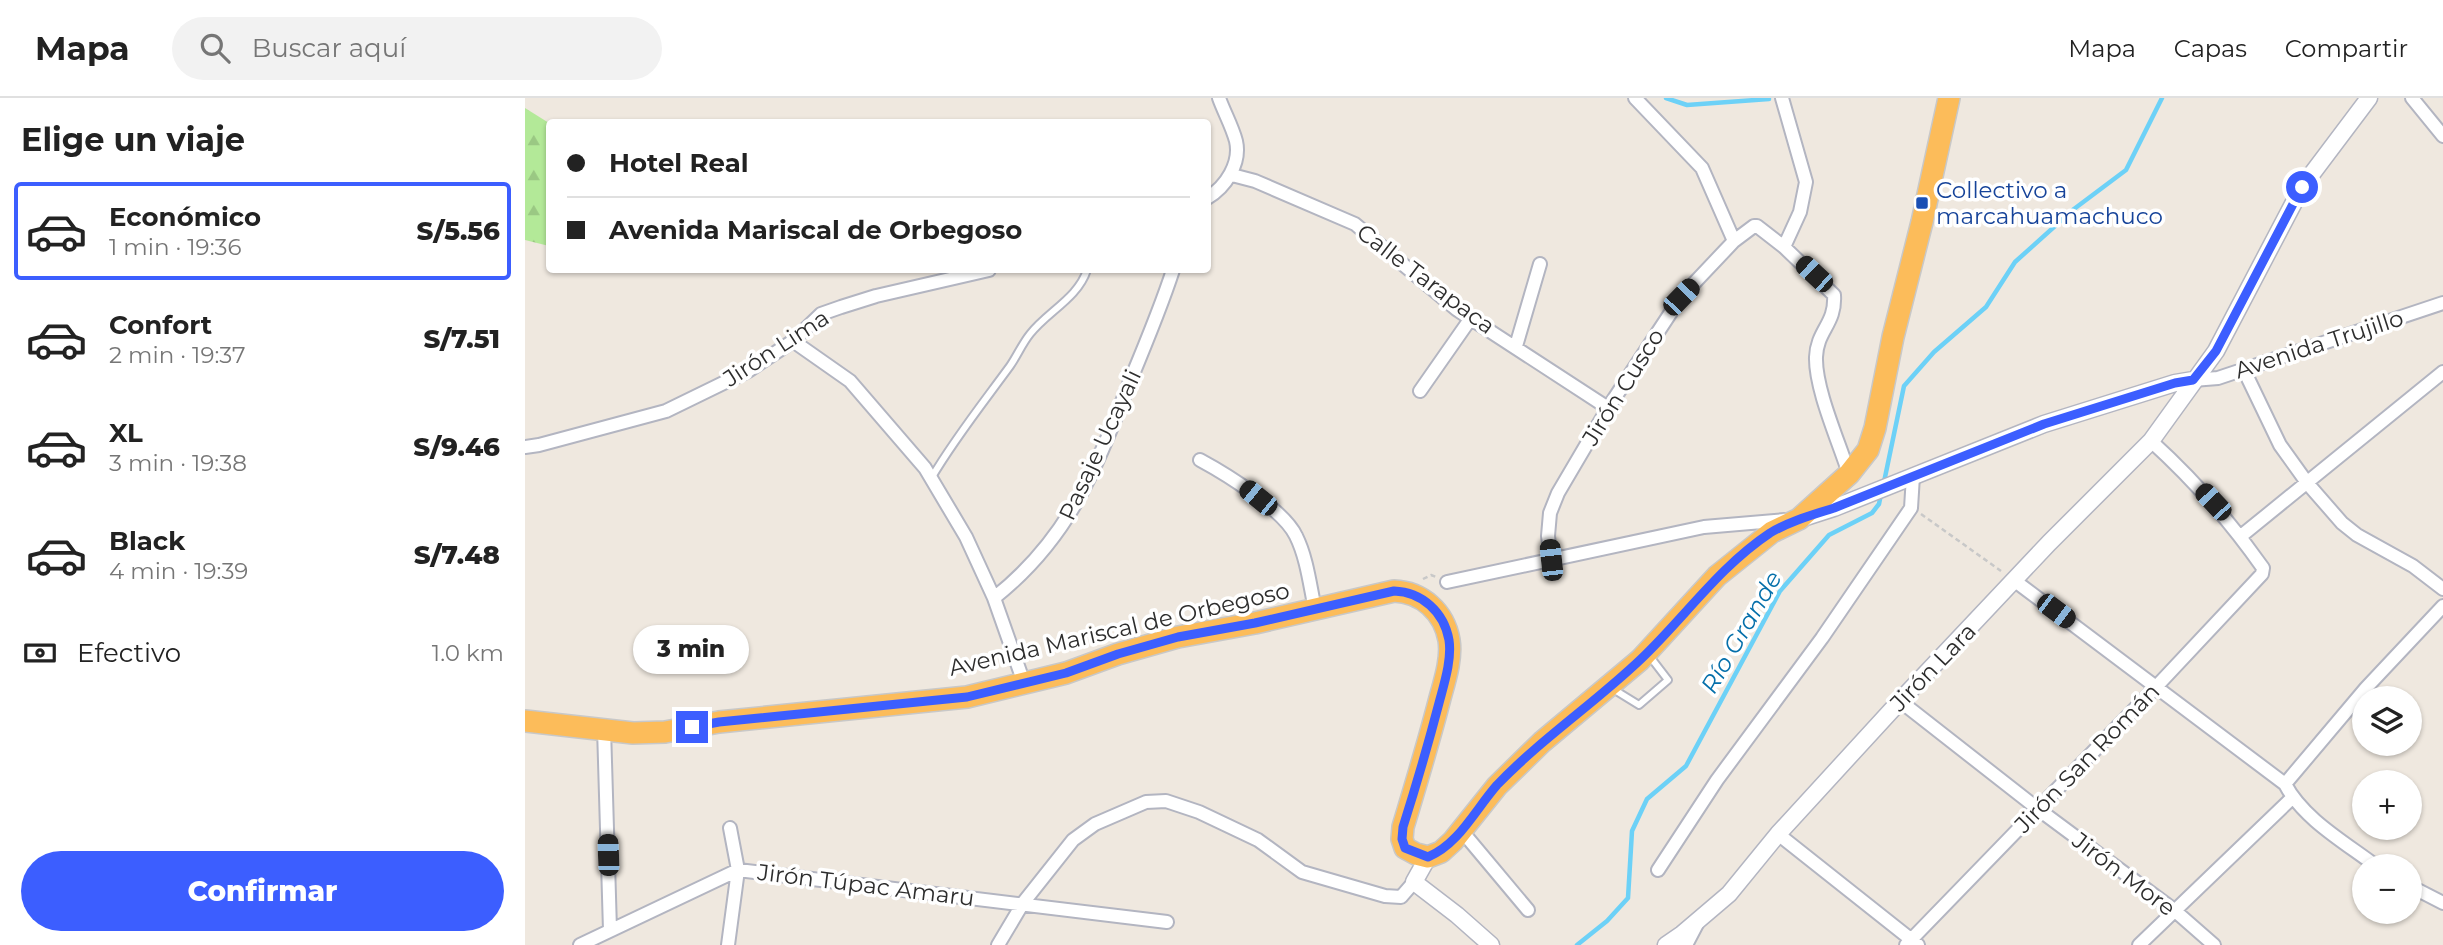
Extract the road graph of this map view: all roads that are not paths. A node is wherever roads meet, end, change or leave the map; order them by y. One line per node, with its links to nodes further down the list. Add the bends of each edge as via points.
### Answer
1 (1219, 98): 8 (street, via 1237,143)
2 (1635, 98): 10 (street, via 1702,168)
3 (1782, 98): 11 (street, via 1806,182 1800,212)
4 (1949, 98): 28 (highway, via 1875,428 1868,450)
5 (2369, 98): 22 (street, Jirón Lara, via 2302,187 2216,351)
6 (2412, 98): 7 (street)
7 (2443, 136)
8 (1232, 175): 9 (street); 17 (street, Calle Tarapaca, via 1355,224)
9 (1211, 196)
10 (1734, 241): 11 (street, via 1757,226); 24 (street, Jirón Cusco, via 1681,297)
11 (1784, 247): 28 (street, via 1834,295 1833,316 1820,335 1816,357 1820,385)
12 (1540, 264): 19 (street)
13 (976, 273): 18 (street, Jirón Lima, via 821,314)
14 (1086, 273): 30 (lane, via 1059,308 1031,333)
15 (1172, 273): 38 (street, Pasaje Ucayali, via 1110,435 1077,505 1021,577)
16 (2443, 303): 20 (street, Avenida Trujillo)
17 (1471, 318): 19 (street, Calle Tarapaca); 23 (street)
18 (793, 341): 26 (street, Jirón Lima, via 748,371 666,411); 30 (street, via 850,381)
19 (1515, 346): 24 (street, Calle Tarapaca)
20 (2243, 368): 22 (street, Avenida Trujillo); 31 (street, via 2280,444)
21 (2443, 372): 31 (street)
22 (2193, 380): 25 (street, Jirón Lara); 29 (street, Avenida Trujillo, via 2044,424)
23 (1420, 391)
24 (1608, 408): 34 (street, Jirón Cusco, via 1550,513)
25 (2151, 441): 33 (street); 35 (street, Jirón Lara)
26 (525, 447)
27 (1200, 460): 40 (street, via 1242,485 1293,531)
28 (1849, 474): 32 (highway)
29 (1910, 478): 32 (street, Avenida Trujillo); 57 (street, via 1912,508)
30 (932, 479): 38 (street)
31 (2308, 484): 33 (street); 37 (street, via 2357,536 2395,555)
32 (1799, 519): 34 (street, via 1704,527); 41 (highway, via 1772,532 1733,562)
33 (2241, 536): 44 (street, Jirón San Román, via 2263,568 2258,579)
34 (1551, 560): 36 (street)
35 (2015, 581): 44 (street); 45 (street, Jirón Lara)
36 (1447, 582)
37 (2443, 589)
38 (994, 598): 42 (street)
39 (2443, 606): 48 (street)
40 (1315, 610): 42 (highway, Avenida Mariscal de Orbegoso, via 1178,637); 55 (highway, Avenida Mariscal de Orbegoso, via 1406,592 1428,603 1444,625 1450,643 1447,672 1402,839 1405,848)
41 (1647, 653): 43 (highway); 43 (lane, via 1668,680 1639,705)
42 (1024, 683): 47 (highway, Avenida Mariscal de Orbegoso, via 967,697 719,722 665,732)
43 (1609, 686): 52 (highway, via 1542,742)
44 (2156, 687): 48 (street); 50 (street, Jirón San Román)
45 (1900, 701): 50 (street, Jirón More); 53 (street, Jirón Lara)
46 (525, 721): 47 (highway, Avenida Mariscal de Orbegoso)
47 (604, 728): 66 (street)
48 (2285, 784): 49 (street)
49 (2292, 797): 54 (street); 63 (street)
50 (2038, 809): 63 (street, Jirón More); 67 (street, Jirón San Román)
51 (730, 828): 56 (street)
52 (1461, 830): 55 (highway, via 1441,852); 62 (street)
53 (1778, 834): 64 (street, Jirón Lara, via 1729,894); 67 (street)
54 (2360, 854)
55 (1428, 857): 58 (street)
56 (738, 870): 60 (street, Jirón Túpac Amaru); 66 (street, Jirón Túpac Amaru); 69 (street)
57 (1658, 870)
58 (1414, 882): 60 (street, via 1401,897 1331,881 1302,872 1258,840 1199,812 1166,801 1146,802 1095,824 1073,840); 71 (street)
59 (2422, 892): 61 (street)
60 (1023, 903): 65 (street, Jirón Túpac Amaru); 70 (street)
61 (2443, 903)
62 (1528, 910)
63 (2174, 910): 74 (street); 75 (street, Jirón More)
64 (1699, 921): 72 (street, Jirón Lara); 73 (street)
65 (1167, 922)
66 (610, 930): 68 (street, Jirón Túpac Amaru)
67 (1912, 943)
68 (580, 945)
69 (728, 945)
70 (998, 945)
71 (1491, 945)
72 (1665, 945)
73 (1686, 945)
74 (2139, 945)
75 (2214, 945)

